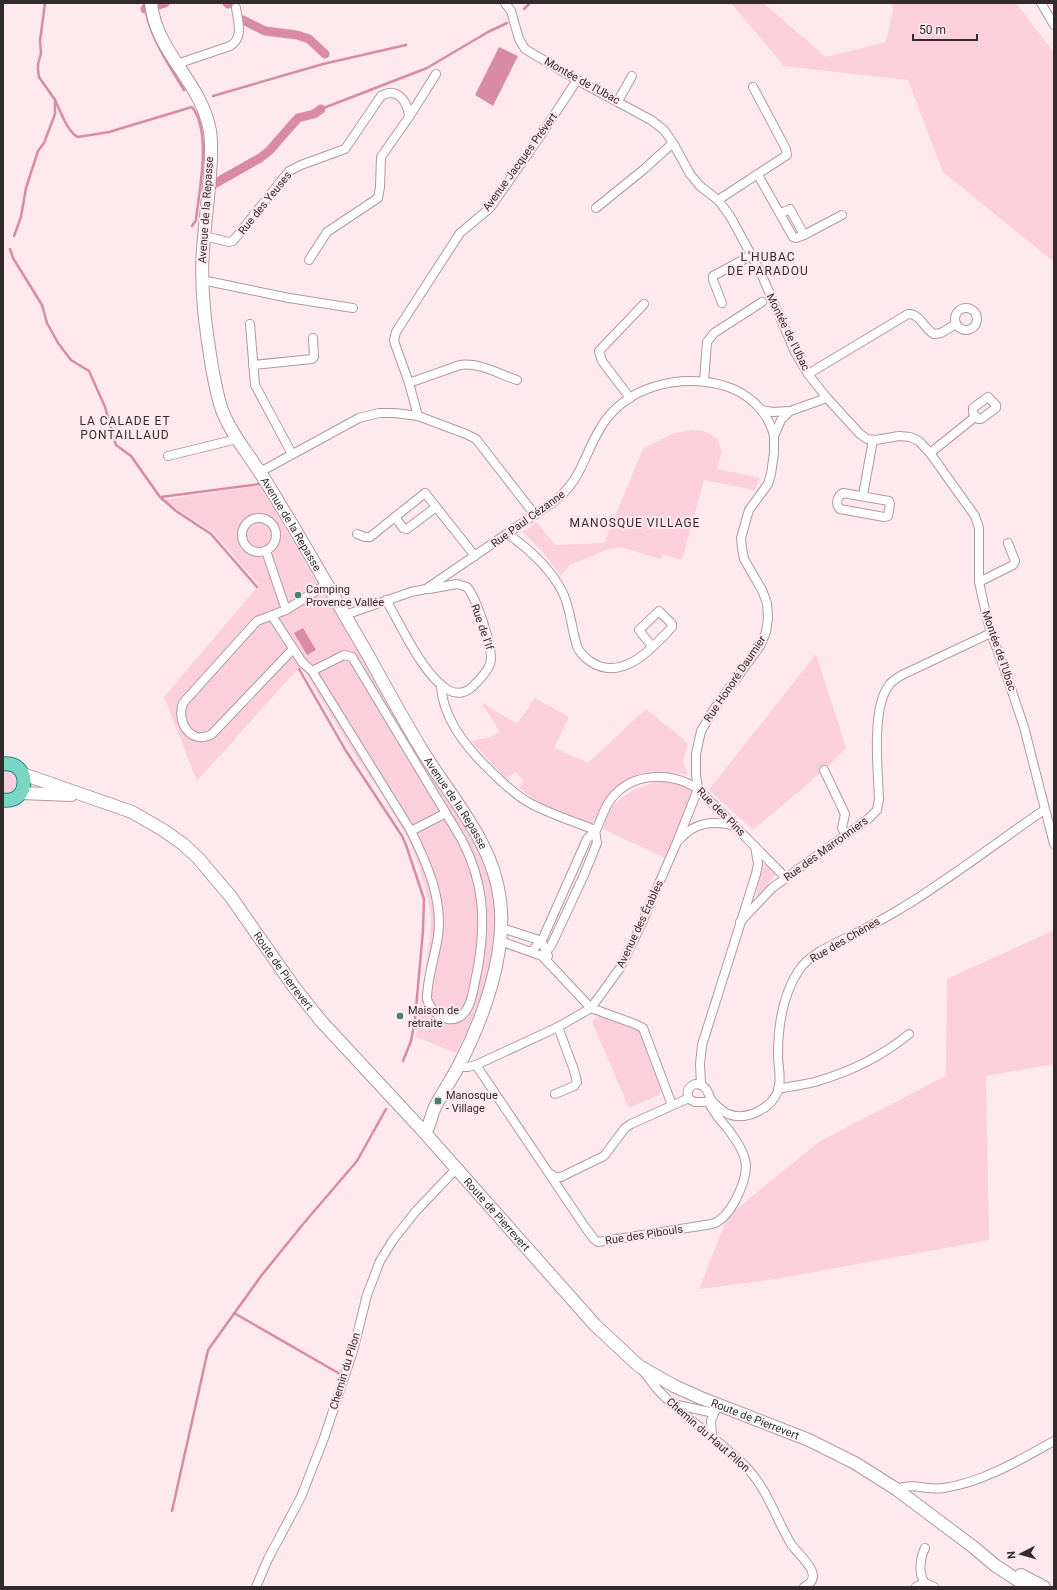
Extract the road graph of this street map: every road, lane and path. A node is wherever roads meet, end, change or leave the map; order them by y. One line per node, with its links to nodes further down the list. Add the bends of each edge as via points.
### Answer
1 (151, 3): 6 (main road, Avenue de la Repasse, via 157,32)
2 (505, 3): 9 (street, Montée de l'Ubac, via 511,11 522,47)
3 (1041, 3): 5 (street)
4 (236, 8): 6 (street, via 239,33 236,42)
5 (1054, 25)
6 (177, 64): 18 (main road, Avenue de la Repasse, via 198,96 210,132)
7 (436, 74): 12 (street)
8 (632, 76): 11 (street)
9 (577, 80): 11 (street, Montée de l'Ubac); 33 (street, Avenue Jacques Prévert, via 490,208 460,233 396,332 395,344)
10 (753, 87): 14 (street, via 787,153 786,157)
11 (618, 101): 13 (street, Montée de l'Ubac, via 659,126)
12 (409, 117): 18 (street, Rue des Yeuses, via 402,99 394,94 383,95 344,149 291,170 233,241); 20 (street, via 381,156 378,198 327,232)
13 (673, 143): 15 (street, Montée de l'Ubac, via 694,180); 16 (street)
14 (758, 175): 15 (street); 17 (street, via 781,213 790,209 804,235)
15 (718, 200): 19 (street, Montée de l'Ubac)
16 (596, 208)
17 (842, 215)
18 (204, 236): 21 (main road, Avenue de la Repasse)
19 (752, 255): 23 (street, via 713,276); 30 (street, Montée de l'Ubac, via 786,332)
20 (309, 260)
21 (202, 280): 25 (street); 41 (main road, Avenue de la Repasse, via 205,320 217,394 224,417)
22 (762, 302): 32 (street, via 708,339)
23 (722, 303)
24 (644, 304): 34 (street, via 599,352)
25 (354, 308)
26 (250, 324): 29 (street)
27 (956, 324): 30 (street, via 934,334 916,316 908,314)
28 (312, 338): 29 (street, via 312,359)
29 (253, 365): 44 (street, via 256,385)
30 (808, 374): 35 (street, Montée de l'Ubac)
31 (517, 380): 33 (street, via 475,364 467,364)
32 (704, 381): 34 (street, Rue Paul Cézanne, via 665,383); 36 (street, Rue Paul Cézanne, via 737,391)
33 (409, 383): 38 (street, Avenue Jacques Prévert)
34 (630, 398): 49 (street, Rue Paul Cézanne, via 612,412 601,427 569,489)
35 (827, 398): 37 (street); 42 (street, Montée de l'Ubac, via 860,434)
36 (761, 410): 37 (street); 40 (street, Rue Paul Cézanne)
37 (790, 411): 40 (street, Rue Honoré Daumier, via 779,422)
38 (418, 416): 44 (street, via 379,413 359,418); 49 (street, via 476,439)
39 (975, 417): 43 (street)
40 (774, 436): 71 (street, Rue Honoré Daumier, via 774,453 768,484 748,510 741,543 744,559 767,604 767,628 760,646 701,731 696,754)
41 (238, 439): 45 (street); 46 (main road, Avenue de la Repasse)
42 (873, 440): 43 (street, Montée de l'Ubac, via 910,437 919,441); 47 (street)
43 (930, 453): 56 (street, Montée de l'Ubac, via 978,522)
44 (292, 454): 46 (street)
45 (168, 456)
46 (260, 472): 57 (main road, Avenue de la Repasse)
47 (863, 496): 47 (street, via 841,494 838,508 884,518 888,516 889,501)
48 (436, 507): 50 (street, via 407,529 403,528); 50 (street, via 425,493); 55 (street)
49 (535, 515): 52 (street, Rue Paul Cézanne)
50 (395, 517): 51 (street, via 369,537)
51 (356, 534)
52 (508, 534): 55 (street, Rue Paul Cézanne); 64 (street, via 538,559 560,587 568,606 577,646 585,657 599,666 615,668 632,663)
53 (1008, 543): 56 (street, via 1015,561 1014,565)
54 (266, 551): 54 (street, via 255,552 245,545 243,540 246,524 255,518 270,521 276,530 274,545); 60 (street)
55 (475, 556): 58 (street, Rue Paul Cézanne)
56 (979, 582): 63 (street, Montée de l'Ubac)
57 (327, 584): 60 (street); 61 (main road, Avenue de la Repasse)
58 (426, 589): 59 (street, Rue Paul Cézanne); 67 (street, Rue de l'If, via 457,584 466,587 490,648 490,665 470,688 457,693)
59 (386, 600): 61 (street, Rue Paul Cézanne); 67 (street, Rue de l'If, via 426,669)
60 (286, 610): 62 (street)
61 (345, 615): 88 (main road, Avenue de la Repasse, via 422,750 485,848 498,888)
62 (272, 616): 65 (street); 65 (street, via 257,621 186,700 181,716 184,727 199,737 212,734)
63 (991, 633): 75 (street, Montée de l'Ubac, via 1024,727); 80 (street, Rue des Marronniers, via 904,674 889,686 879,715 878,806 868,819)
64 (651, 647)
65 (293, 649): 66 (street)
66 (312, 671): 76 (street, via 340,656 352,657); 79 (street)
67 (441, 685): 78 (street, via 448,713 468,747 512,791 527,802)
68 (3, 764): 70 (main road, via 17,766)
69 (824, 770): 80 (street, via 845,814 842,828)
70 (23, 774): 72 (main road, via 25,781); 73 (main road, Route de Pierrevert)
71 (698, 788): 77 (street, Rue des Pins); 78 (street, Rue des Pins, via 669,777 632,782 610,800); 81 (street, Avenue des Érables)
72 (21, 793): 73 (main road, Route de Pierrevert); 74 (main road)
73 (92, 798): 104 (main road, Route de Pierrevert, via 142,817 183,844 198,858 231,897 294,987 322,1021)
74 (4, 803)
75 (1044, 810): 82 (street, Montée de l'Ubac); 99 (street, Rue des Chênes, via 910,903 821,951 803,965 790,988 781,1020)
76 (446, 813): 79 (street); 79 (street, via 471,859 480,889 483,913 481,947 474,988 468,1007 456,1019 436,1015 427,999 438,937 438,913 429,870)
77 (733, 825): 81 (street, via 699,825); 83 (street, Rue des Pins)
78 (595, 830): 90 (street, Rue des Pins, via 588,839); 92 (street, Rue des Pins, via 596,846 551,946)
79 (411, 831)
80 (846, 835): 84 (street, Rue des Marronniers)
81 (677, 842): 93 (street, Avenue des Érables, via 624,962)
82 (1054, 844)
83 (755, 845): 84 (street, Rue des Pins); 85 (street, via 758,868)
84 (785, 878): 86 (street, Rue des Marronniers)
85 (749, 897): 86 (street); 87 (street)
86 (759, 902): 87 (street, Rue des Marronniers)
87 (740, 922): 98 (street, Rue des Marronniers, via 703,1040)
88 (502, 928): 89 (main road, Avenue de la Repasse); 90 (street)
89 (500, 941): 91 (street); 97 (main road, Avenue de la Repasse, via 490,988 478,1025)
90 (541, 941): 91 (street, Rue des Pins); 92 (street)
91 (532, 951): 92 (street)
92 (545, 954): 93 (street, via 550,963)
93 (591, 1008): 94 (street, Avenue des Érables); 103 (street, via 643,1028)
94 (558, 1027): 96 (street, Avenue des Érables); 100 (street, via 577,1082 574,1086)
95 (909, 1034): 99 (street, via 890,1050 852,1069 817,1081)
96 (476, 1064): 97 (street, Avenue des Érables); 106 (street, Rue des Pibouls)
97 (458, 1067): 104 (main road, Avenue de la Repasse)
98 (701, 1084): 101 (street, via 690,1087); 102 (street, via 706,1088)
99 (778, 1089): 102 (street, Rue des Chênes, via 769,1104 758,1112 746,1115 728,1114)
100 (555, 1094)
101 (689, 1098): 102 (street, via 695,1102); 103 (street)
102 (710, 1102): 106 (street, Rue des Pibouls, via 714,1115 727,1128 743,1154 747,1168 744,1182 734,1202 724,1217 716,1223 598,1242 585,1227)
103 (672, 1106): 106 (street, via 629,1125 602,1157 561,1177)
104 (424, 1127): 105 (main road, Route de Pierrevert)
105 (456, 1169): 107 (main road, Route de Pierrevert, via 595,1325); 116 (street, Chemin du Pilon, via 416,1211 393,1240 380,1262 321,1445 301,1497)
106 (551, 1174)
107 (639, 1366): 108 (street, Chemin du Haut Pilon, via 658,1391); 109 (main road, Route de Pierrevert)
108 (673, 1404): 109 (street); 110 (street, Chemin du Haut Pilon)
109 (716, 1408): 110 (street, via 711,1422); 112 (main road, Route de Pierrevert, via 809,1440 855,1463)
110 (712, 1436): 117 (street, Chemin du Haut Pilon, via 747,1468 765,1492 792,1545 812,1570 812,1579)
111 (1054, 1441): 112 (street, via 1010,1465 970,1482 942,1488 913,1485)
112 (896, 1489): 113 (main road, Route de Pierrevert)
113 (972, 1546): 120 (main road, Route de Pierrevert); 121 (main road, Route de Pierrevert)
114 (925, 1548): 115 (street, via 921,1558)
115 (925, 1583): 118 (street); 119 (street)
116 (256, 1587)
117 (804, 1587)
118 (916, 1587)
119 (934, 1587)
120 (1028, 1587)
121 (1044, 1587)

